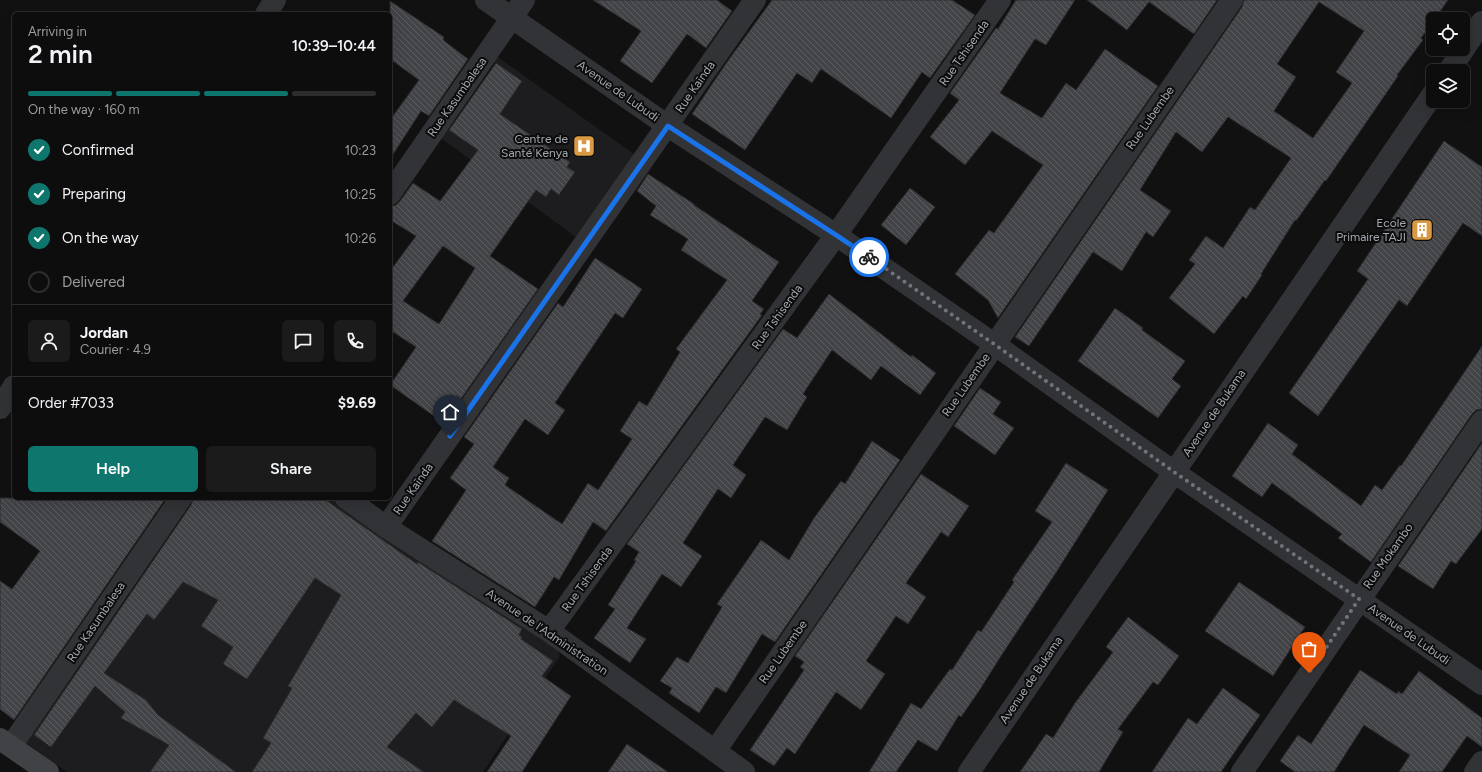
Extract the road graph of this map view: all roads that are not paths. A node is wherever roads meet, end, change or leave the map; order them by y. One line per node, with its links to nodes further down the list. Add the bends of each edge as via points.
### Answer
1 (275, 0): 7 (street)
2 (486, 0): 6 (street, Avenue de Lubudi)
3 (756, 0): 11 (street, Rue Kaïnda)
4 (1000, 0): 13 (street, Rue Tshisenda)
5 (1232, 0): 14 (street, Rue Lubembe)
6 (518, 9): 11 (street, Avenue de Lubudi); 12 (street, Rue Kasumbalesa)
7 (267, 12)
8 (1482, 22): 9 (street)
9 (1454, 64)
10 (1426, 104): 18 (street, Avenue de Bukama)
11 (668, 126): 13 (street, Avenue de Lubudi); 21 (street, Rue Kaïnda)
12 (392, 191)
13 (836, 235): 14 (street, Avenue de Lubudi); 23 (street, Rue Tshisenda)
14 (994, 344): 18 (street, Avenue de Lubudi); 26 (street, Rue Lubembe)
15 (12, 389): 16 (street)
16 (0, 408)
17 (1482, 421): 22 (street, Rue Mokambo)
18 (1174, 472): 22 (street, Avenue de Lubudi); 30 (street, Avenue de Bukama)
19 (180, 500): 25 (street, Rue Kasumbalesa)
20 (349, 500): 21 (street, Avenue de l'Administration)
21 (386, 526): 23 (street, Avenue de l'Administration)
22 (1359, 599): 24 (street, Avenue de Lubudi); 31 (street, Rue Mokambo)
23 (549, 631): 26 (street, Avenue de l'Administration)
24 (1482, 684)
25 (5, 743): 28 (street)
26 (715, 751): 29 (street, Avenue de l'Administration)
27 (1482, 762): 32 (street)
28 (48, 772)
29 (744, 772)
30 (969, 772)
31 (1242, 772)
32 (1475, 772)

